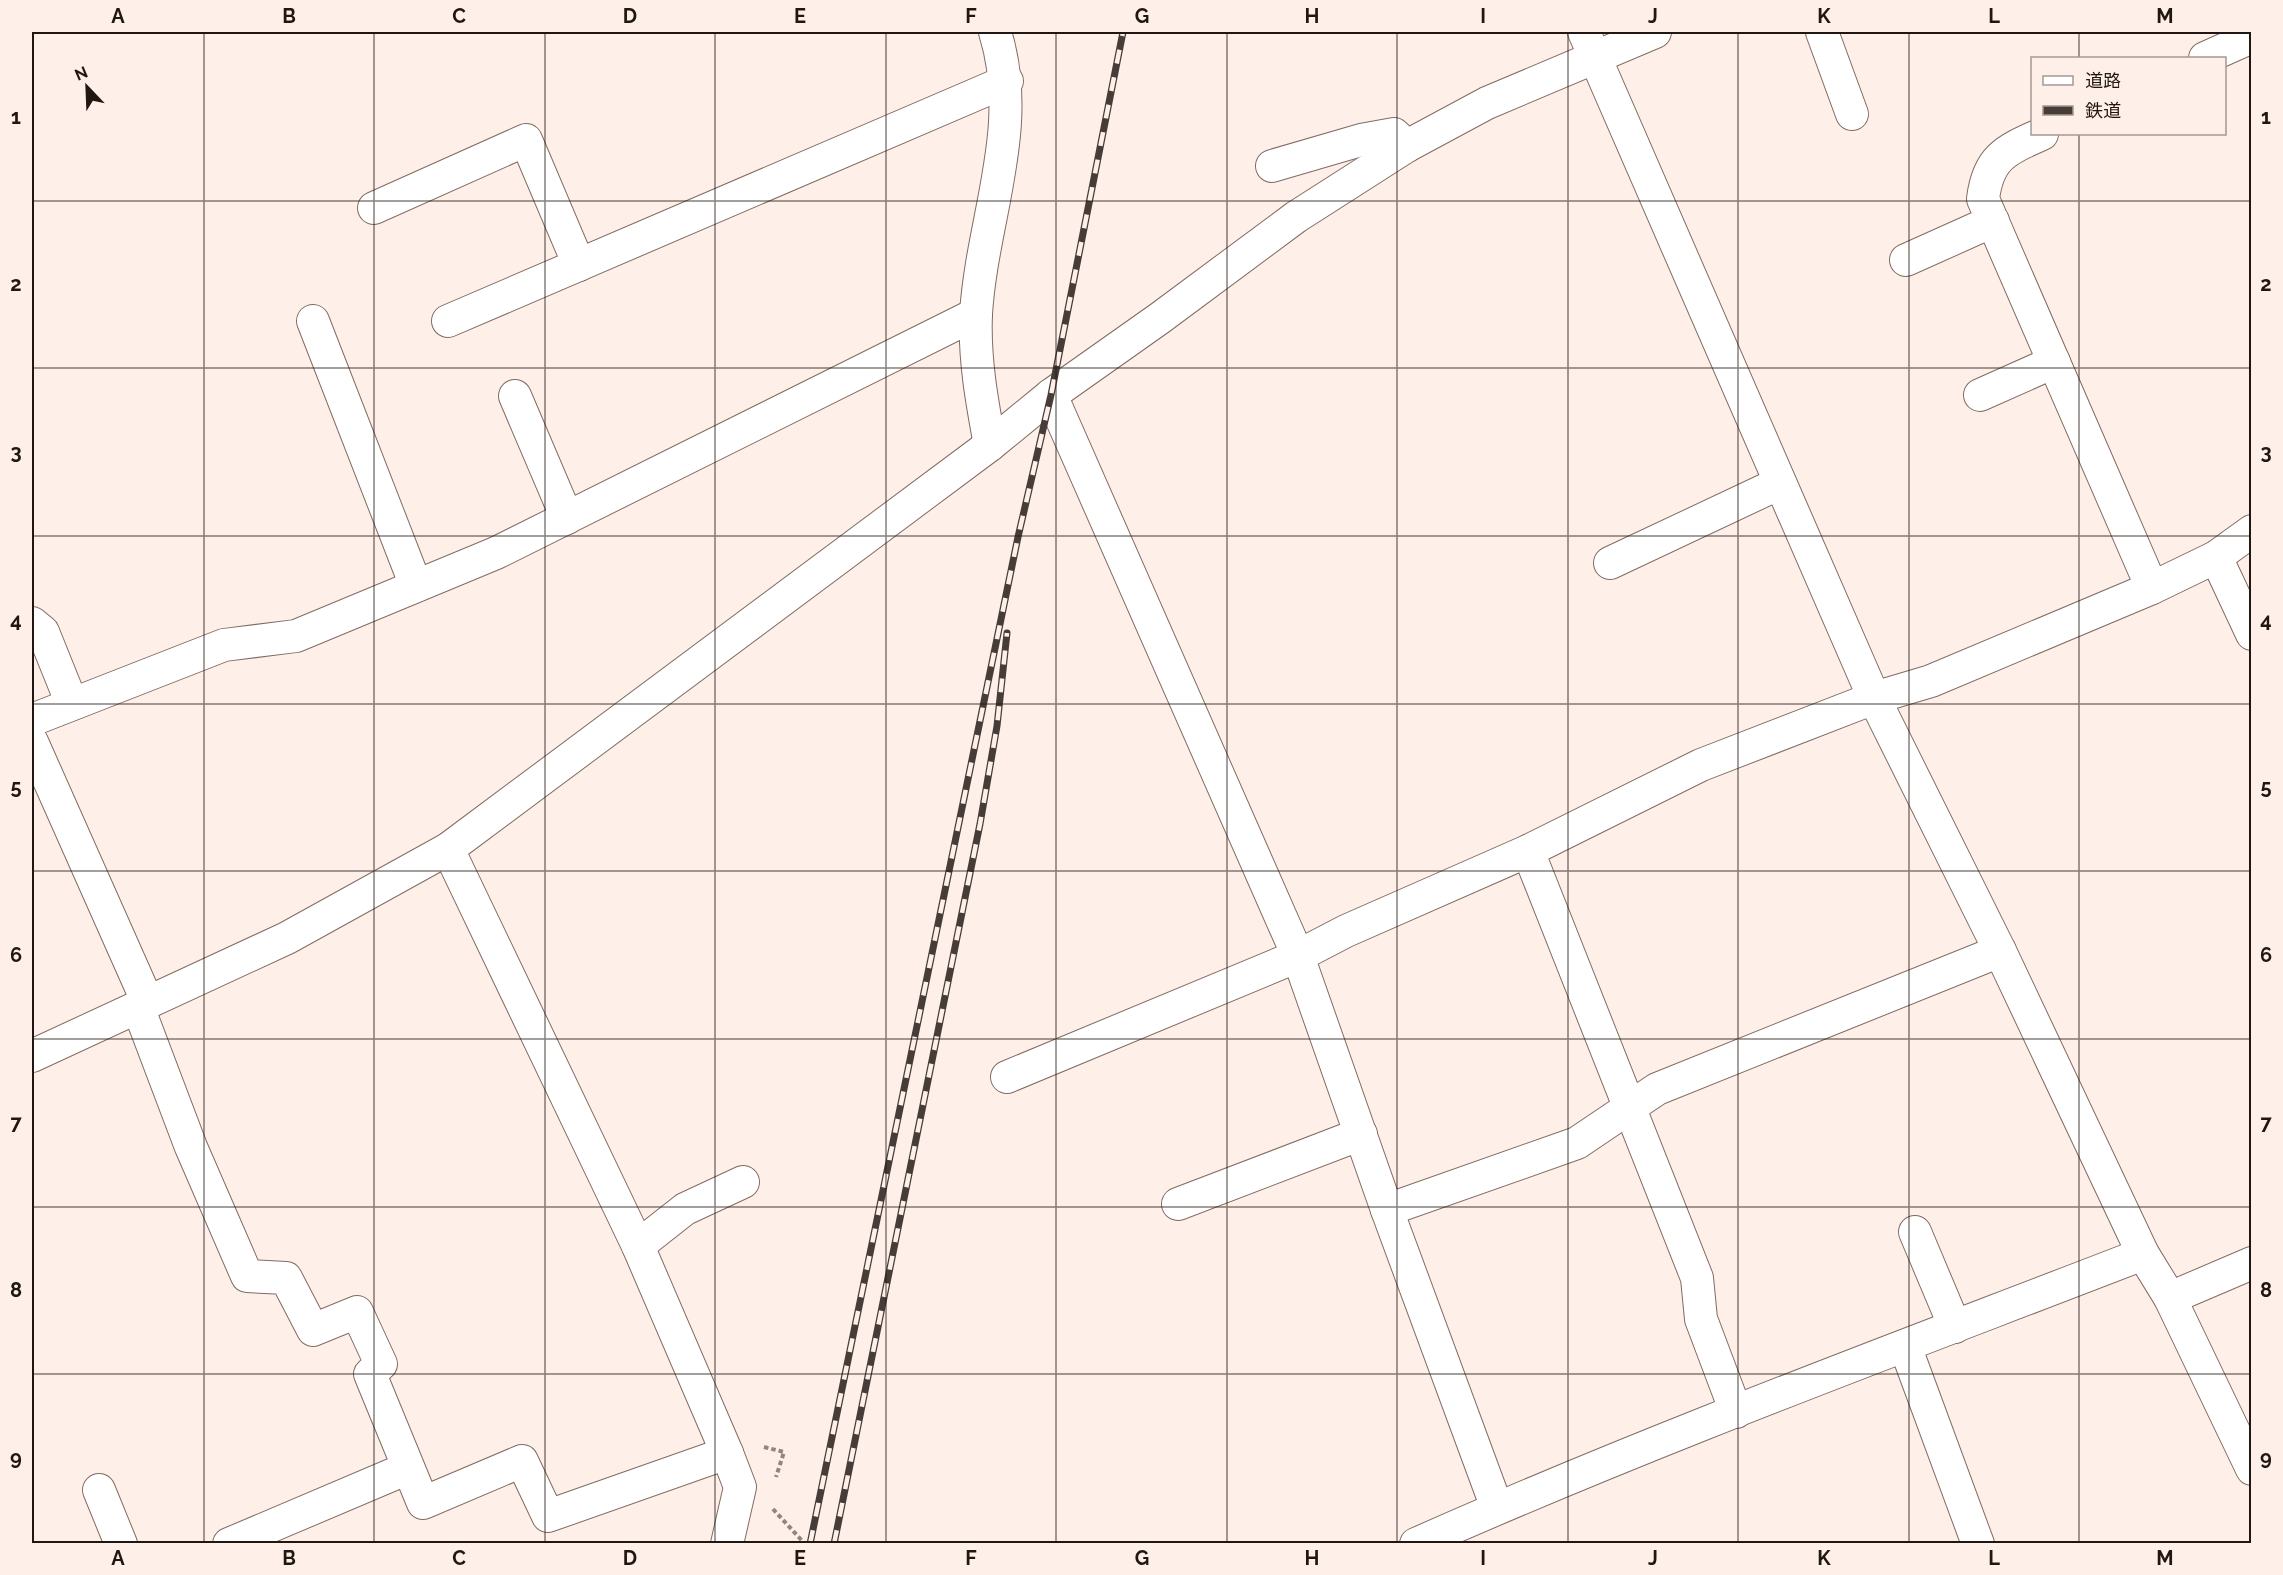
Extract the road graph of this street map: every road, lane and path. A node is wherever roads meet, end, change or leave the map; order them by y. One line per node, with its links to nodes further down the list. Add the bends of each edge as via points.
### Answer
1 (995, 32): 7 (street)
2 (1655, 32): 5 (street)
3 (1822, 32): 8 (street)
4 (2252, 37): 6 (street)
5 (1589, 44): 10 (street); 24 (street)
6 (2207, 57)
7 (1007, 81): 15 (street); 16 (street, via 1007,120)
8 (1852, 114)
9 (2040, 135): 13 (street, via 2006,150 1986,177 1983,199)
10 (1407, 146): 11 (street, via 1394,134); 20 (street, via 1296,217)
11 (1272, 166)
12 (374, 208): 15 (street, via 526,140)
13 (1993, 221): 14 (street); 19 (street)
14 (1906, 260)
15 (579, 265): 18 (street)
16 (976, 314): 23 (street, via 978,376); 25 (street)
17 (313, 321): 29 (street)
18 (448, 321)
19 (2054, 362): 21 (street); 30 (street)
20 (1051, 395): 23 (street); 40 (street)
21 (1980, 395)
22 (515, 396): 25 (street)
23 (990, 445): 37 (street)
24 (1780, 483): 28 (street); 33 (street)
25 (567, 518): 29 (street)
26 (2252, 531): 27 (street)
27 (2216, 557): 30 (street); 32 (street)
28 (1610, 563)
29 (416, 586): 34 (street, via 296,636 224,645)
30 (2152, 588): 33 (street, via 1931,681)
31 (32, 623): 34 (street, via 43,632)
32 (2252, 634)
33 (1874, 698): 38 (street, via 1701,765); 39 (street)
34 (72, 704): 35 (street)
35 (32, 720)
36 (32, 742): 41 (street)
37 (448, 849): 41 (street, via 287,938); 50 (street)
38 (1528, 851): 40 (street); 44 (street)
39 (2000, 951): 44 (street, via 1657,1089); 51 (street)
40 (1298, 956): 43 (street); 45 (street)
41 (143, 1005): 42 (street); 58 (street, via 191,1147 247,1276 286,1278 313,1330 357,1312 381,1364 370,1374)
42 (32, 1056)
43 (1007, 1077)
44 (1630, 1104): 48 (street, via 1577,1143); 56 (street, via 1697,1278 1701,1319)
45 (1361, 1134): 47 (street); 48 (street)
46 (743, 1182): 50 (street, via 685,1209)
47 (1178, 1204)
48 (1387, 1210): 62 (street)
49 (1915, 1232): 54 (street)
50 (638, 1246): 57 (street)
51 (2143, 1254): 53 (street); 54 (street)
52 (2252, 1263): 53 (street)
53 (2170, 1298): 59 (street)
54 (1955, 1327): 55 (street)
55 (1905, 1346): 56 (street); 68 (street)
56 (1736, 1412): 62 (street)
57 (727, 1453): 58 (street, via 548,1516 522,1461 423,1503); 65 (street, via 740,1487)
58 (408, 1468): 64 (street)
59 (2252, 1469)
60 (99, 1490): 63 (street)
61 (768, 1504): 66 (path)
62 (1497, 1508): 67 (street)
63 (122, 1544)
64 (229, 1544)
65 (727, 1544)
66 (806, 1544)
67 (1416, 1544)
68 (1978, 1544)

